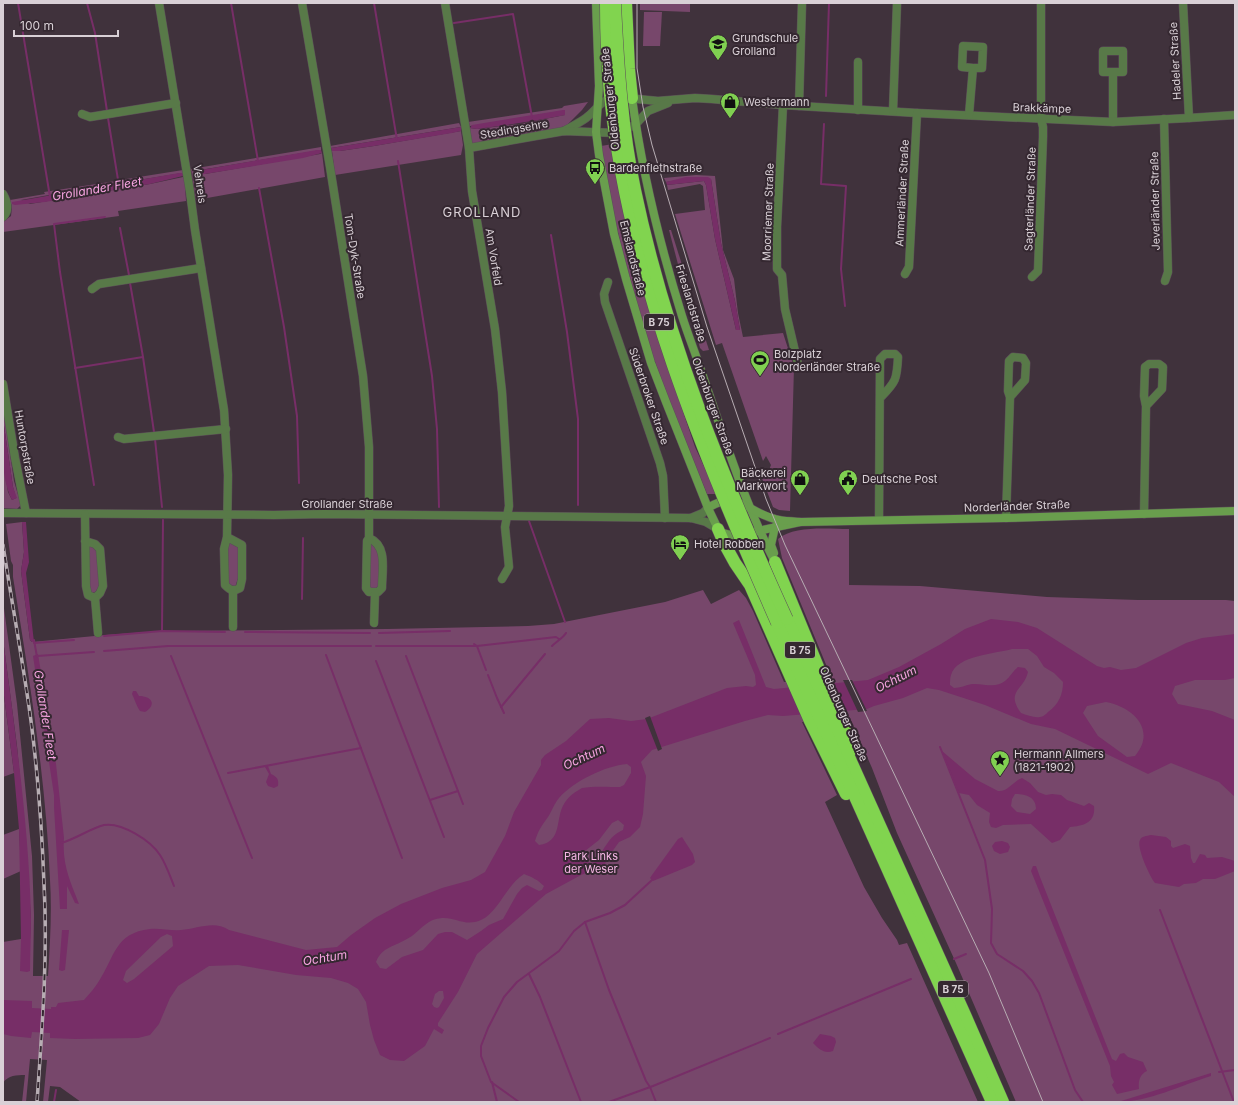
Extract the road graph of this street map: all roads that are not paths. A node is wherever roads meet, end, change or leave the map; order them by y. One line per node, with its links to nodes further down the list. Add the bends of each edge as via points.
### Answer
1 (159, 3): 14 (street, Vehrels)
2 (302, 3): 54 (street, Tom-Dyk-Straße, via 363,376 369,448)
3 (445, 3): 31 (street, Am Vorfeld)
4 (611, 3): 12 (highway, via 629,68); 15 (street, Emslandstraße); 76 (highway, Oldenburger Straße / B 75, bridge, via 627,143 635,190 656,275 707,431)
5 (802, 3): 17 (street)
6 (897, 3): 19 (street)
7 (1041, 3): 25 (street, Sagterländer Straße)
8 (1183, 3): 24 (street, Hadeler Straße)
9 (858, 62): 18 (street)
10 (972, 68): 22 (street)
11 (1113, 72): 27 (street)
12 (632, 98): 13 (street, Brakkämpe); 15 (street, Stedingsehre, via 615,97); 28 (street, Frieslandstraße)
13 (674, 101): 16 (street, Brakkämpe, via 694,98); 28 (street, Brakkämpe, via 648,111)
14 (176, 103): 21 (street, via 90,117); 34 (street, Vehrels)
15 (598, 104): 29 (street, Stedingsehre, via 584,119); 30 (street, Emslandstraße)
16 (783, 105): 17 (street, Brakkämpe); 40 (street, Moorriemer Straße, via 777,269 782,275 785,310)
17 (799, 106): 18 (street, Brakkämpe)
18 (858, 110): 19 (street, Brakkämpe)
19 (893, 111): 20 (street, Brakkämpe)
20 (917, 113): 22 (street, Brakkämpe); 35 (street, Ammerländer Straße, via 909,267)
21 (82, 114)
22 (969, 115): 25 (street, Brakkämpe)
23 (1235, 115): 24 (street, Brakkämpe)
24 (1189, 118): 26 (street, Brakkämpe)
25 (1041, 119): 27 (street, Brakkämpe); 36 (street, Sagterländer Straße, via 1043,132 1038,271)
26 (1164, 119): 27 (street, Brakkämpe); 37 (street, Jeverländer Straße, via 1168,272)
27 (1113, 122)
28 (635, 125): 30 (street, Brakkämpe, via 616,133); 48 (street, Frieslandstraße, via 657,224 682,317)
29 (564, 132): 30 (street, Stedingsehre); 31 (street, Stedingsehre)
30 (596, 132): 47 (street, Emslandstraße, via 614,234 638,322 651,363)
31 (469, 148): 56 (street, Am Vorfeld, via 472,191 495,330 502,392)
32 (3, 194): 33 (street, via 7,209)
33 (3, 217)
34 (201, 268): 39 (street, via 99,284); 45 (street, Vehrels)
35 (905, 274)
36 (1032, 277)
37 (1165, 281)
38 (608, 282): 57 (street, Süderbroker Straße, via 604,294 605,302 660,463 663,476)
39 (92, 289)
40 (798, 364)
41 (3, 384): 51 (street, Huntorpstraße)
42 (881, 397): 42 (street, via 895,382 898,374 898,357 895,354 885,354 880,359); 60 (street)
43 (1010, 397): 59 (street)
44 (1146, 406): 44 (street, via 1162,389 1163,367 1159,364 1149,364 1145,367); 55 (street)
45 (226, 429): 46 (street, via 124,439); 53 (street, Vehrels)
46 (118, 437)
47 (708, 508): 48 (street, via 727,500); 58 (street); 63 (street, Emslandstraße)
48 (750, 508): 61 (street, Norderländer Straße, via 774,519); 64 (street, Frieslandstraße)
49 (1235, 511): 55 (street, Norderländer Straße)
50 (3, 513): 51 (street, Grollander Straße)
51 (26, 513): 52 (street, Grollander Straße)
52 (84, 514): 53 (street, Grollander Straße); 67 (street)
53 (228, 514): 54 (street, Grollander Straße); 65 (street, Vehrels)
54 (369, 514): 56 (street, Grollander Straße); 66 (street, Tom-Dyk-Straße)
55 (1144, 514): 59 (street, Norderländer Straße)
56 (508, 517): 57 (street, Grollander Straße); 69 (street, Am Vorfeld, via 505,527 508,567)
57 (664, 518): 58 (street, Grollander Straße)
58 (691, 518): 63 (street, Grollander Straße)
59 (1006, 518): 60 (street, Norderländer Straße)
60 (878, 520): 61 (street, Norderländer Straße)
61 (800, 522): 62 (street, Norderländer Straße)
62 (775, 527): 64 (street, Norderländer Straße); 68 (street, via 771,545)
63 (718, 529): 64 (street, Grollander Straße, via 722,533 735,536); 76 (highway, via 735,563)
64 (759, 530): 68 (street, Frieslandstraße)
65 (227, 537): 70 (street, Vehrels, via 224,549 225,584); 70 (street, via 242,545 242,579 240,588)
66 (369, 538): 71 (street, Tom-Dyk-Straße, via 366,588 369,592); 71 (street, via 376,541 382,551 382,588)
67 (85, 541): 72 (street, via 86,586 88,595); 72 (street, via 95,544 100,549 103,586)
68 (775, 562): 76 (highway)
69 (502, 579)
70 (233, 590): 74 (street)
71 (375, 592): 73 (street)
72 (95, 598): 75 (street)
73 (374, 623)
74 (233, 627)
75 (98, 633)
76 (808, 680): 77 (highway, Oldenburger Straße / B 75); 77 (highway)
77 (826, 719): 78 (highway, Oldenburger Straße / B 75); 78 (highway, via 865,776)
78 (861, 798): 79 (highway, Oldenburger Straße / B 75); 80 (highway, Oldenburger Straße / B 75, via 966,1017)
79 (992, 1102)
80 (1003, 1102)

